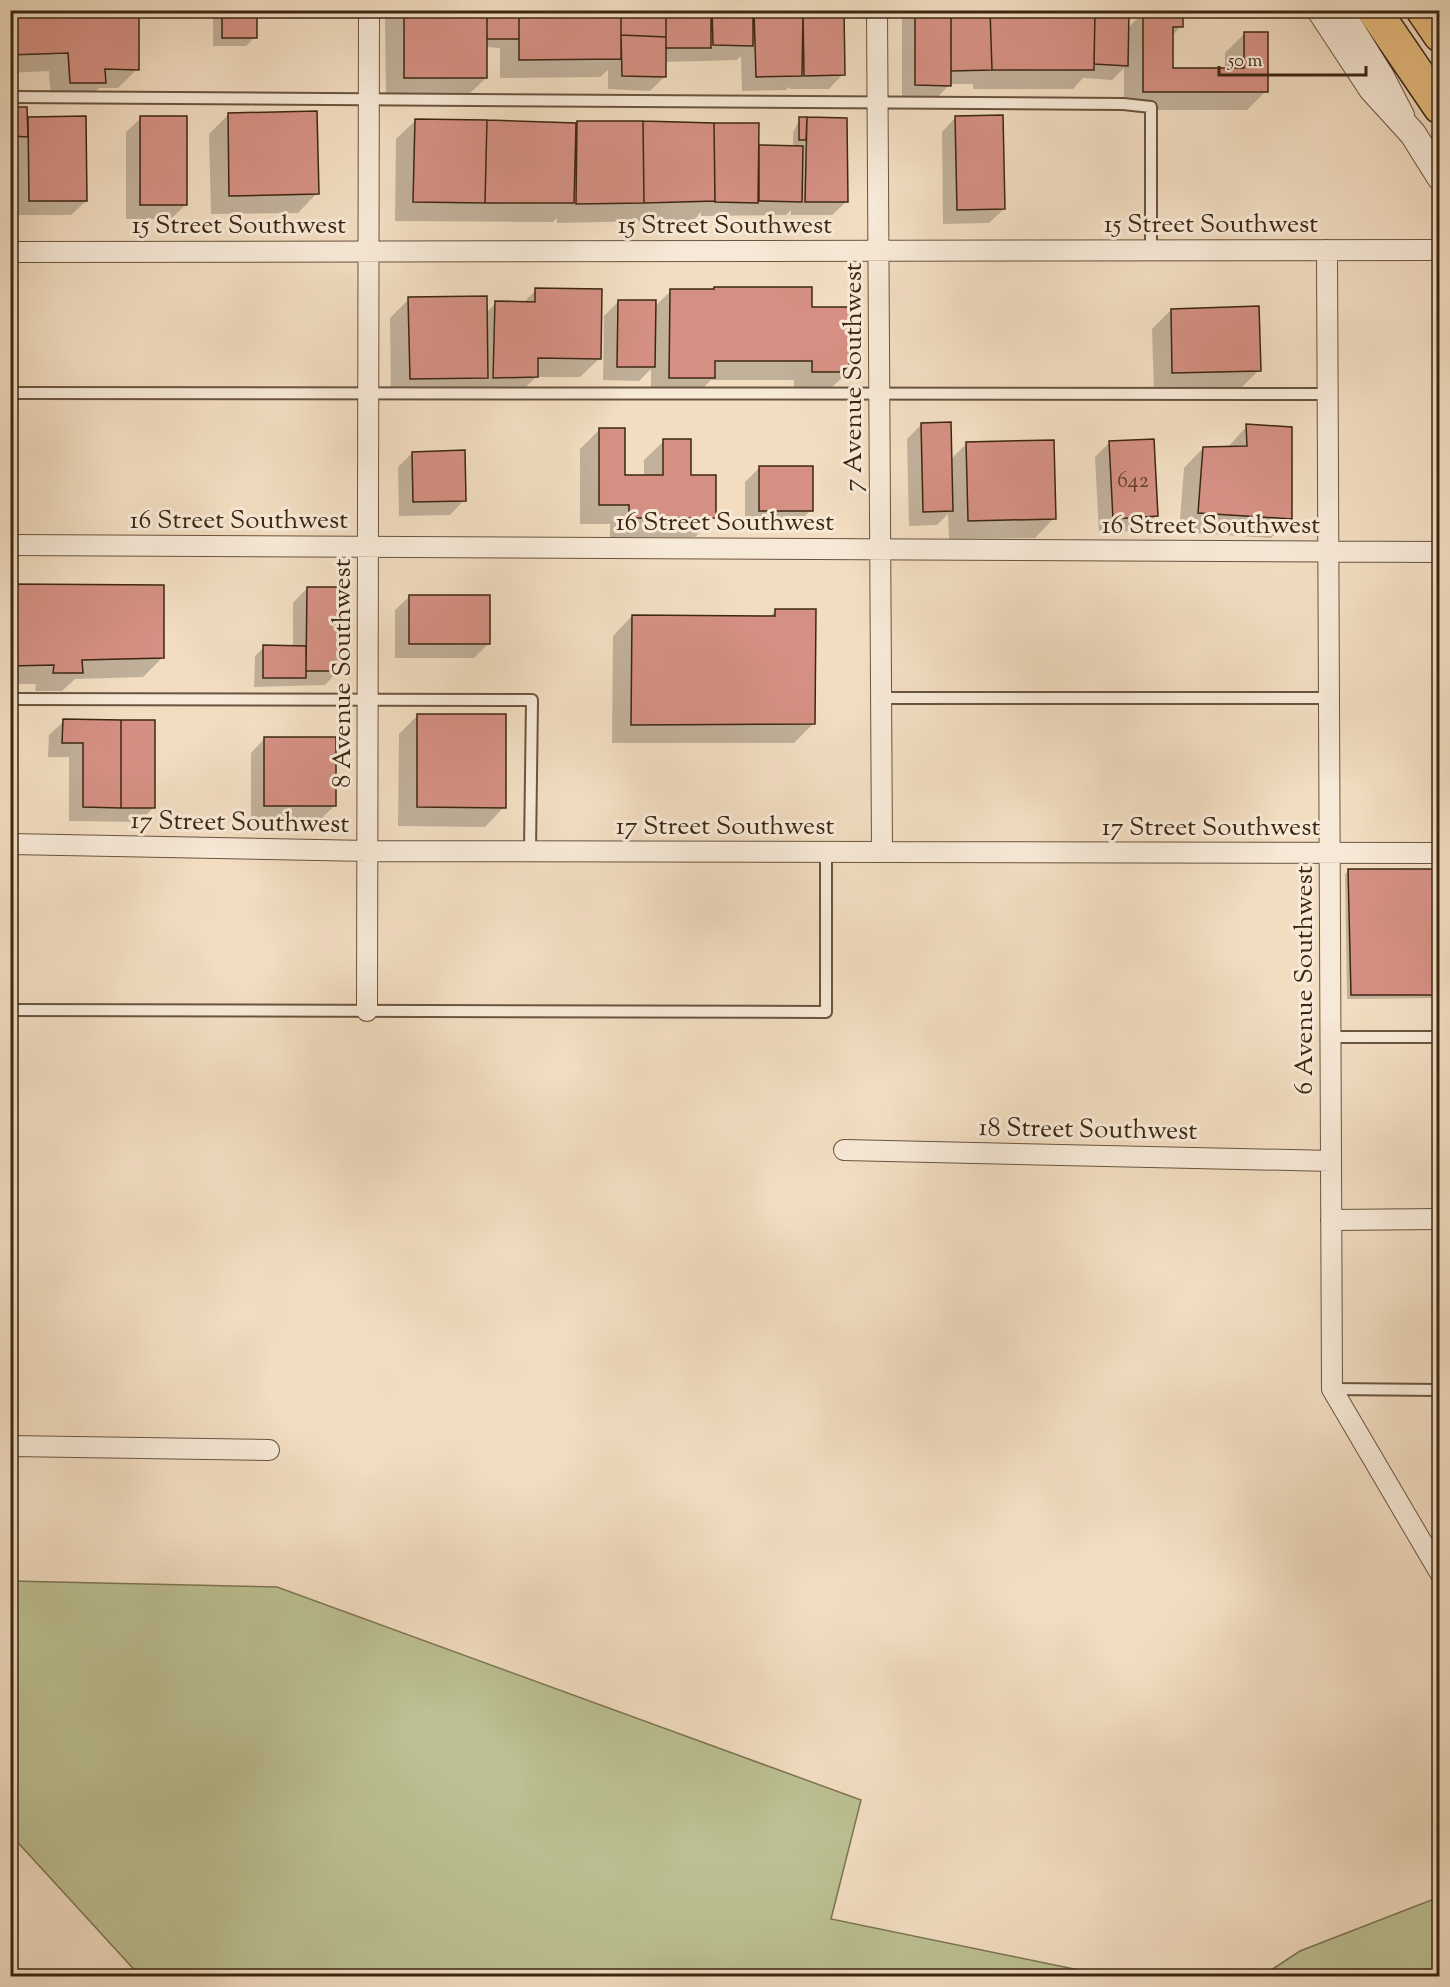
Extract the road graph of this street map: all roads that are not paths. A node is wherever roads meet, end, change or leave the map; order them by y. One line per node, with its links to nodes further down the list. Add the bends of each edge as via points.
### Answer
1 (369, 10): 11 (street, 8 Avenue Southwest)
2 (877, 10): 12 (street, 7 Avenue Southwest)
3 (1320, 10): 14 (street, via 1372,88)
4 (1343, 10): 14 (street, via 1384,75)
5 (1374, 10): 13 (highway)
6 (1423, 10): 9 (highway)
7 (1430, 10): 8 (highway)
8 (1440, 26)
9 (1440, 35)
10 (10, 97): 11 (lane)
11 (369, 98): 12 (lane); 20 (street, 8 Avenue Southwest)
12 (878, 102): 16 (street, 7 Avenue Southwest); 17 (lane, via 1151,107)
13 (1440, 107)
14 (1413, 134): 15 (street)
15 (1440, 177)
16 (878, 250): 17 (street, 15 Street Southwest); 20 (street, 15 Street Southwest); 22 (street, 7 Avenue Southwest)
17 (1151, 250): 18 (street, 15 Street Southwest)
18 (1327, 250): 19 (street, 15 Street Southwest); 24 (street, 6 Avenue Southwest)
19 (1440, 250)
20 (369, 251): 21 (street, 15 Street Southwest); 25 (street, 8 Avenue Southwest)
21 (10, 252)
22 (879, 392): 24 (lane); 25 (lane); 28 (street, 7 Avenue Southwest)
23 (10, 393): 25 (lane)
24 (1328, 394): 29 (street, 6 Avenue Southwest)
25 (368, 395): 27 (street, 8 Avenue Southwest)
26 (10, 545): 27 (street, 16 Street Southwest)
27 (368, 547): 28 (street, 16 Street Southwest); 34 (street, 8 Avenue Southwest)
28 (880, 549): 29 (street, 16 Street Southwest); 31 (street, 7 Avenue Southwest)
29 (1328, 551): 30 (street, 16 Street Southwest); 32 (street, 6 Avenue Southwest)
30 (1440, 552)
31 (881, 698): 32 (lane); 39 (street, 7 Avenue Southwest)
32 (1329, 698): 40 (street, 6 Avenue Southwest)
33 (10, 699): 34 (lane)
34 (368, 700): 36 (street, 8 Avenue Southwest); 37 (lane, via 532,700)
35 (10, 844): 36 (street, 17 Street Southwest)
36 (368, 851): 37 (street, 17 Street Southwest); 43 (street, 8 Avenue Southwest)
37 (530, 851): 38 (street, 17 Street Southwest)
38 (826, 852): 39 (street, 17 Street Southwest); 43 (lane, via 826,1012)
39 (882, 852): 40 (street, 17 Street Southwest)
40 (1330, 853): 41 (street, 17 Street Southwest); 44 (street, 6 Avenue Southwest)
41 (1440, 853)
42 (10, 1010): 43 (lane)
43 (367, 1011)
44 (1330, 1037): 45 (lane); 47 (street, 6 Avenue Southwest)
45 (1440, 1037)
46 (844, 1150): 47 (street, 18 Street Southwest)
47 (1331, 1161): 49 (street, 6 Avenue Southwest)
48 (1440, 1219): 49 (street)
49 (1331, 1220): 50 (street, 6 Avenue Southwest)
50 (1332, 1389): 51 (lane); 54 (street)
51 (1440, 1390)
52 (10, 1446): 53 (street)
53 (269, 1450)
54 (1440, 1573)

